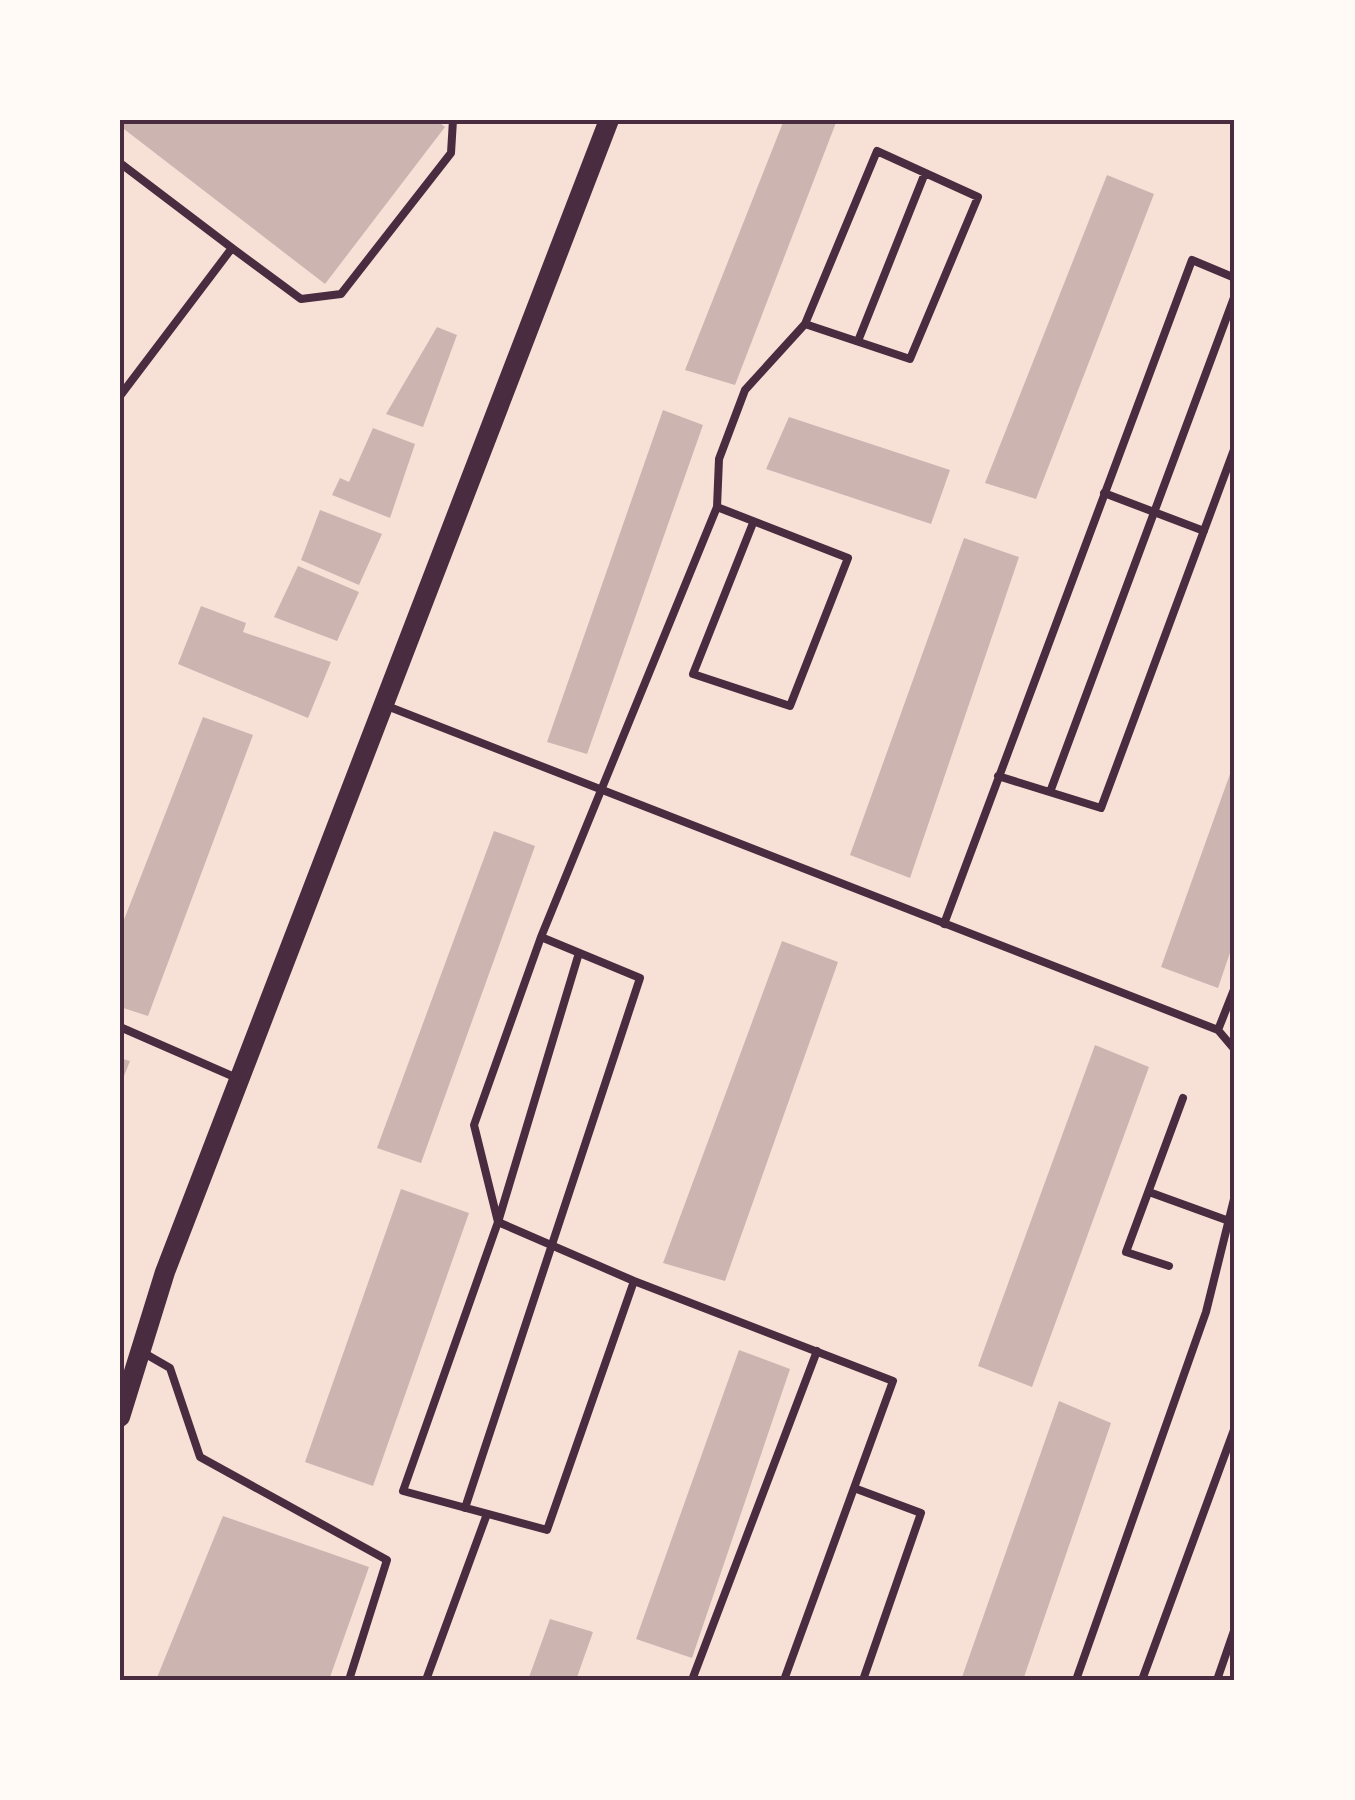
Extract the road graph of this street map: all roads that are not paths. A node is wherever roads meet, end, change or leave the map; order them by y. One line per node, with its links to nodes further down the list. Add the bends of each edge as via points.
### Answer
1 (453, 120): 5 (lane, via 451,153 341,294 302,299)
2 (609, 120): 17 (main road)
3 (120, 163): 5 (lane)
4 (925, 173): 8 (lane, via 877,151); 9 (lane); 9 (lane, via 978,197 910,359)
5 (232, 248): 10 (lane)
6 (1235, 278): 12 (lane, via 1192,260)
7 (1235, 294): 14 (lane)
8 (805, 324): 9 (lane); 13 (lane, via 745,390 719,459)
9 (858, 342)
10 (120, 396)
11 (1235, 447): 16 (lane)
12 (1104, 493): 14 (lane); 18 (lane)
13 (717, 506): 15 (lane); 19 (lane)
14 (1153, 514): 16 (lane); 20 (lane)
15 (753, 523): 15 (lane, via 848,558 790,706 693,674)
16 (1204, 531): 20 (lane, via 1101,808)
17 (382, 704): 19 (lane); 28 (main road)
18 (998, 776): 20 (lane); 21 (lane)
19 (600, 790): 21 (lane); 22 (lane)
20 (1050, 792)
21 (944, 924): 26 (lane)
22 (541, 937): 23 (lane); 33 (lane, via 474,1126)
23 (579, 953): 33 (lane); 34 (lane, via 640,978)
24 (1235, 987): 26 (lane)
25 (120, 1027): 28 (lane)
26 (1218, 1030): 27 (lane)
27 (1235, 1050)
28 (239, 1079): 37 (main road)
29 (1183, 1098): 30 (lane)
30 (1148, 1192): 32 (lane); 35 (lane, via 1126,1252)
31 (1235, 1195): 32 (lane)
32 (1228, 1221): 50 (lane, via 1206,1312)
33 (498, 1222): 34 (lane); 42 (lane, via 403,1492)
34 (552, 1246): 36 (lane); 42 (lane)
35 (1168, 1266)
36 (634, 1281): 38 (lane); 43 (lane, via 547,1530)
37 (140, 1351): 39 (main road); 45 (lane, via 170,1368 200,1457 387,1560)
38 (816, 1351): 41 (lane, via 893,1381); 47 (lane)
39 (120, 1418)
40 (1235, 1427): 51 (lane)
41 (854, 1488): 48 (lane); 49 (lane, via 922,1513)
42 (465, 1508): 43 (lane)
43 (487, 1514): 46 (lane)
44 (1235, 1628): 52 (lane)
45 (349, 1680)
46 (426, 1680)
47 (692, 1680)
48 (784, 1680)
49 (863, 1680)
50 (1076, 1680)
51 (1142, 1680)
52 (1217, 1680)

